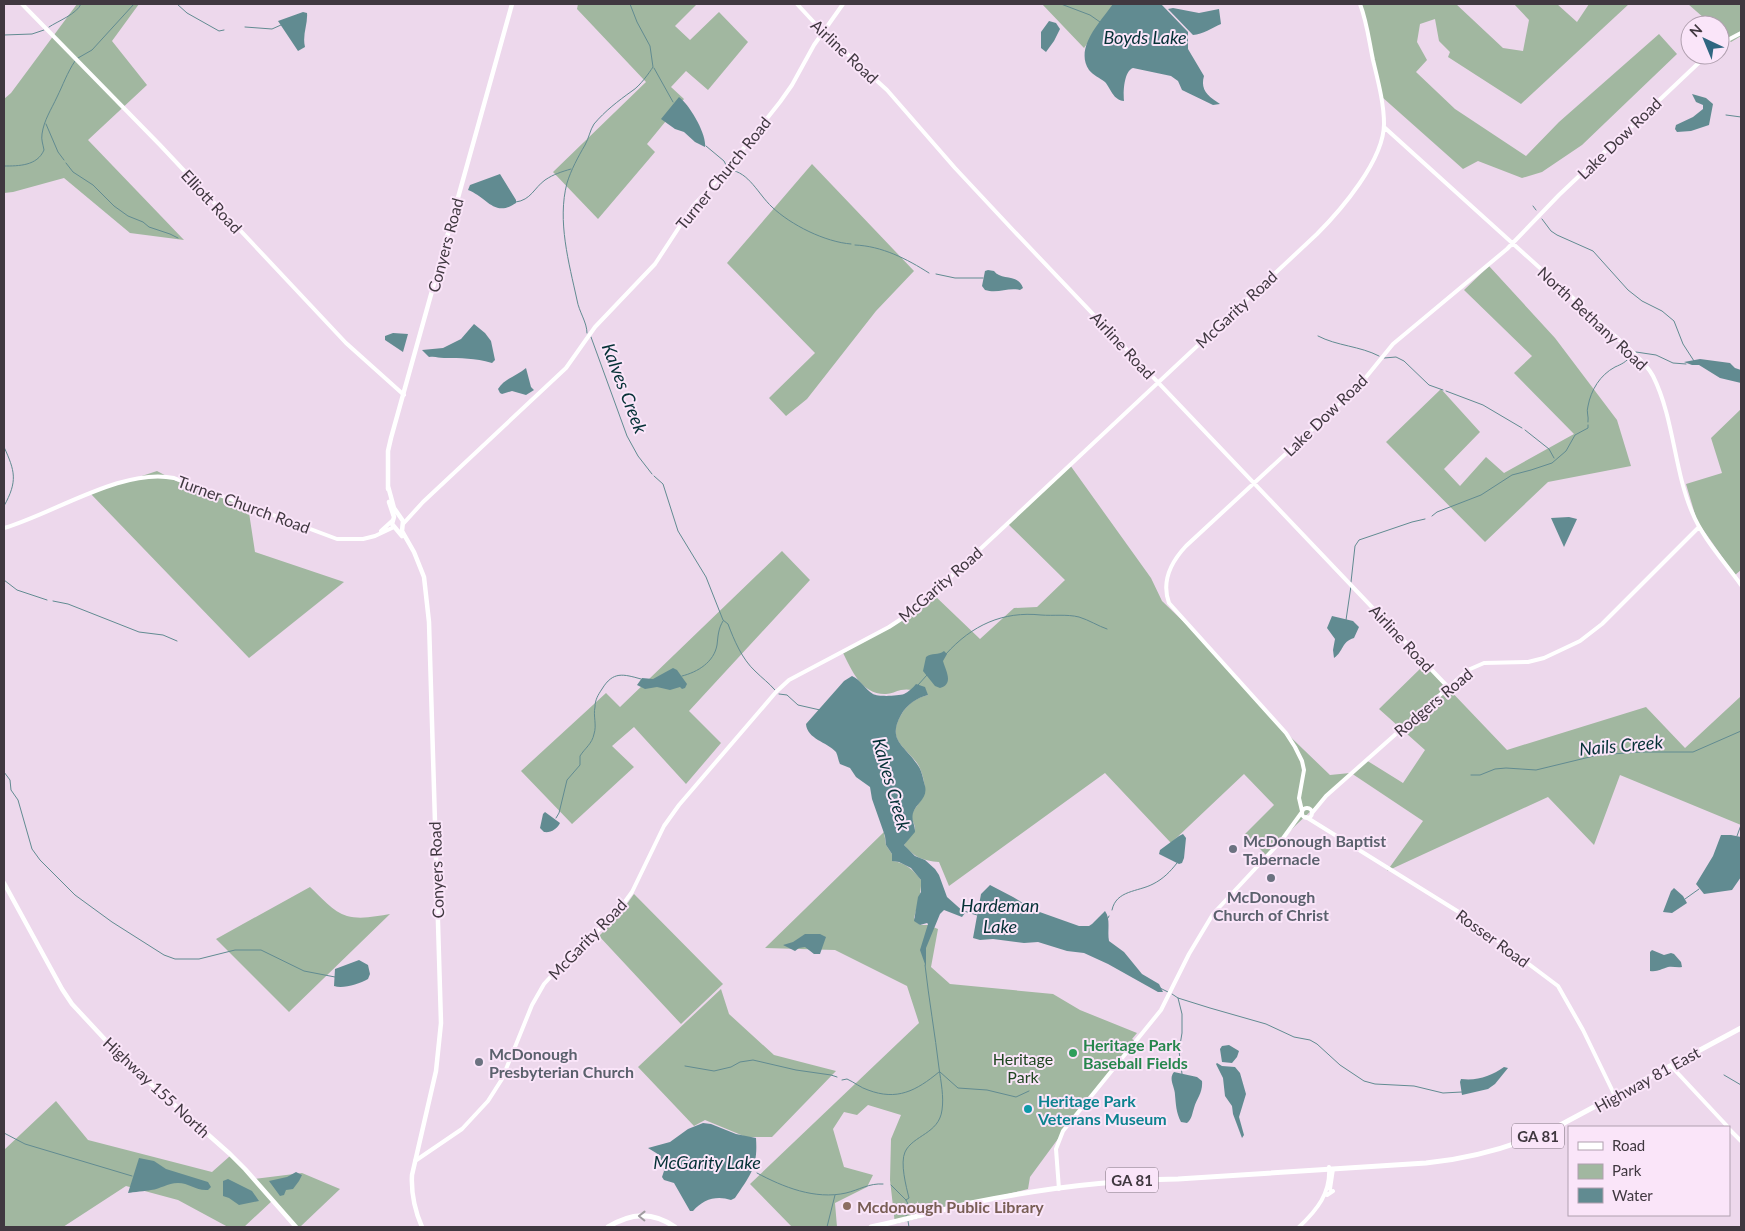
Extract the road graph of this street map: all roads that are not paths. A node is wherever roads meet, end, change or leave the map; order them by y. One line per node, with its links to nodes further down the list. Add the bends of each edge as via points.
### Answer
1 (22, 4): 11 (street, Elliott Road, via 346,343)
2 (512, 4): 11 (main road, Conyers Road)
3 (797, 4): 6 (street, Airline Road)
4 (843, 4): 6 (street, Turner Church Road)
5 (1360, 4): 8 (street, McGarity Road)
6 (823, 32): 10 (street, Airline Road, via 887,90 956,170); 14 (street, Turner Church Road, via 792,85 728,168 693,206 655,264 595,327 566,368)
7 (1696, 65): 9 (street, Lake Dow Road)
8 (1384, 126): 9 (street, North Bethany Road); 10 (street, McGarity Road, via 1378,150 1346,203)
9 (1513, 243): 12 (street, Lake Dow Road, via 1393,344 1358,387); 18 (street, North Bethany Road, via 1653,374 1686,497)
10 (1158, 382): 12 (street, Airline Road); 40 (street, McGarity Road, via 915,610 789,680 776,692 679,805 664,826 632,892 616,914 544,984 502,1079 488,1101 462,1129)
11 (404, 396): 13 (main road, Conyers Road, via 388,450)
12 (1254, 482): 24 (street, Airline Road); 25 (street, Lake Dow Road, via 1179,553 1170,567 1166,594 1169,603 1277,723 1300,754 1304,770)
13 (388, 486): 15 (main road, Conyers Road); 16 (main road, Conyers Road)
14 (423, 502): 15 (street, Turner Church Road); 17 (street, Turner Church Road)
15 (400, 518): 16 (main road); 17 (main road, Conyers Road)
16 (393, 520): 20 (main road, Conyers Road); 21 (street, Turner Church Road)
17 (402, 525): 20 (main road); 22 (main road, Conyers Road)
18 (1699, 527): 23 (street, North Bethany Road); 24 (street, Rodgers Road, via 1602,624 1580,641 1528,662 1492,662 1476,666)
19 (4, 528): 21 (street, Turner Church Road, via 90,492 159,476 174,478 338,539)
20 (395, 528): 21 (street, Turner Church Road); 22 (main road, Conyers Road)
21 (373, 536)
22 (414, 554): 40 (main road, Conyers Road, via 424,577 429,622 441,1019 436,1071)
23 (1741, 584)
24 (1448, 687): 26 (street, Rodgers Road)
25 (1300, 794): 27 (street); 28 (street, Lake Dow Road)
26 (1321, 802): 27 (street, Rodgers Road); 29 (street, Rodgers Road)
27 (1308, 808): 28 (street, Rodgers Road); 29 (street, Rosser Road)
28 (1302, 811): 30 (street); 31 (street)
29 (1311, 813): 30 (street, Rodgers Road); 32 (street, Rosser Road, via 1313,820)
30 (1305, 817): 31 (street); 32 (street, Rosser Road)
31 (1294, 822): 42 (street, via 1281,841 1213,914 1157,1016 1063,1131 1056,1149)
32 (1322, 827): 36 (street, Rosser Road, via 1462,914 1558,986)
33 (4, 883): 48 (main road, Highway 155 North, via 72,1004 130,1066 240,1164)
34 (1741, 1028): 35 (main road, Highway 81 East / GA 81)
35 (1671, 1066): 36 (main road, Highway 81 East / GA 81); 37 (street)
36 (1615, 1096): 41 (main road, Highway 81 East / GA 81, via 1566,1123 1501,1149 1468,1157)
37 (1726, 1126)
38 (1730, 1130): 39 (street)
39 (1741, 1141)
40 (414, 1161): 49 (main road, Conyers Road, via 412,1186 415,1210)
41 (1331, 1168): 43 (main road, Highway 81 East / GA 81); 47 (street); 53 (street, via 1324,1197)
42 (1057, 1178): 43 (street); 44 (street); 45 (street, via 1055,1185)
43 (1070, 1187): 44 (main road, Highway 81 East / GA 81)
44 (1058, 1189): 45 (main road, Highway 81 East / GA 81)
45 (1044, 1191): 52 (main road, Highway 81 East / GA 81, via 972,1203)
46 (1333, 1191): 47 (street)
47 (1327, 1195): 53 (street, via 1318,1211)
48 (296, 1227)
49 (422, 1227)
50 (608, 1227): 51 (main road, one-way to 50, via 658,1218 638,1216 628,1217)
51 (675, 1227)
52 (871, 1227)
53 (1301, 1227)

